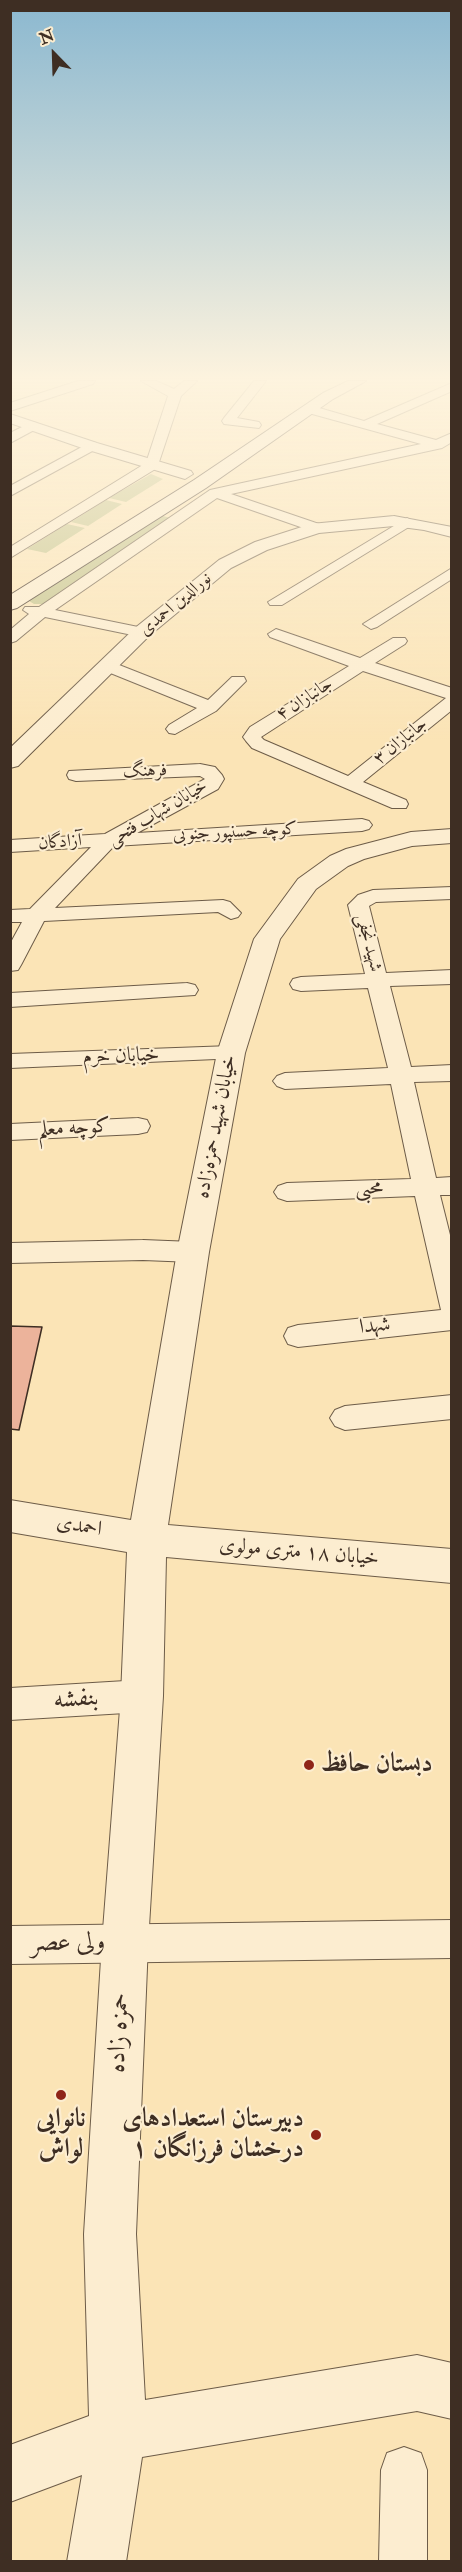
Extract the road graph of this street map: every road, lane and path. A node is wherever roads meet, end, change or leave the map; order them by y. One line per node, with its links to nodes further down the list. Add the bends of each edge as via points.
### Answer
1 (95, 501): 8 (street)
2 (156, 501): 11 (street)
3 (203, 501): 12 (street)
4 (238, 501): 6 (street)
5 (407, 522): 6 (street, نورالدین احمدی); 7 (street, نورالدین احمدی); 10 (street)
6 (317, 528): 14 (street, نورالدین احمدی, via 261,546 225,564)
7 (452, 532)
8 (10, 554)
9 (452, 572): 13 (street)
10 (276, 602)
11 (10, 605): 12 (street)
12 (42, 612): 14 (street); 16 (street)
13 (371, 624)
14 (142, 632): 19 (street, نورالدین احمدی)
15 (276, 634): 18 (street)
16 (10, 638)
17 (399, 640): 18 (street, جانبازان ۴)
18 (360, 664): 21 (street); 28 (street, جانبازان ۴, via 252,737 258,744)
19 (109, 666): 23 (street); 25 (street, نورالدین احمدی)
20 (238, 681): 23 (street)
21 (452, 694)
22 (452, 701): 28 (street, جانبازان ۳)
23 (210, 707): 24 (street)
24 (175, 729)
25 (10, 761)
26 (213, 774): 27 (street, فرهنگ, via 200,770); 32 (street, خیابان شهاب فتحی, via 211,785)
27 (76, 775)
28 (350, 783): 29 (street)
29 (399, 804)
30 (362, 825): 32 (street, کوچه حسنپور جنوبی)
31 (452, 836): 44 (street, خیابان شهید حمزه‌زاده, via 411,839 355,854 307,884 267,939)
32 (109, 840): 33 (street, آزادگان); 36 (street, خیابان شهاب فتحی)
33 (10, 846)
34 (452, 893): 40 (street, شهید نجفی, via 373,896 358,905)
35 (231, 913): 36 (street, via 222,906)
36 (37, 915): 37 (street); 38 (street, خیابان شهاب فتحی)
37 (10, 916)
38 (10, 965)
39 (452, 977): 40 (street)
40 (377, 981): 41 (street); 47 (street, شهید نجفی)
41 (301, 984)
42 (187, 990): 43 (street)
43 (10, 1000)
44 (231, 1053): 45 (street, خیابان خرم); 54 (street, خیابان شهید حمزه‌زاده)
45 (10, 1061)
46 (452, 1073): 47 (street)
47 (401, 1075): 48 (street); 52 (street, شهید نجفی)
48 (285, 1081)
49 (138, 1126): 50 (street, کوچه معلم)
50 (10, 1132)
51 (452, 1186): 52 (street, محبی)
52 (426, 1187): 53 (street, محبی); 56 (street, شهید نجفی)
53 (287, 1192)
54 (193, 1252): 55 (street); 62 (street, خیابان شهید حمزه‌زاده)
55 (10, 1253)
56 (452, 1305)
57 (452, 1319): 58 (street, شهدا)
58 (298, 1335)
59 (452, 1407): 60 (street)
60 (345, 1418)
61 (10, 1516): 62 (street, احمدی)
62 (147, 1539): 63 (street, خیابان ۱۸ متری مولوی); 64 (street, حمزه زاده)
63 (452, 1566)
64 (142, 1696): 65 (street, بنفشه); 67 (street, حمزه زاده)
65 (10, 1704)
66 (452, 1939): 67 (street, ولی عصر)
67 (125, 1943): 68 (street, ولی عصر); 70 (street, حمزه زاده, via 110,2234)
68 (10, 1944)
69 (452, 2391): 70 (street, via 417,2383)
70 (118, 2433): 72 (street); 73 (street, حمزه زاده)
71 (404, 2470): 74 (street)
72 (10, 2474)
73 (96, 2562)
74 (403, 2562)

